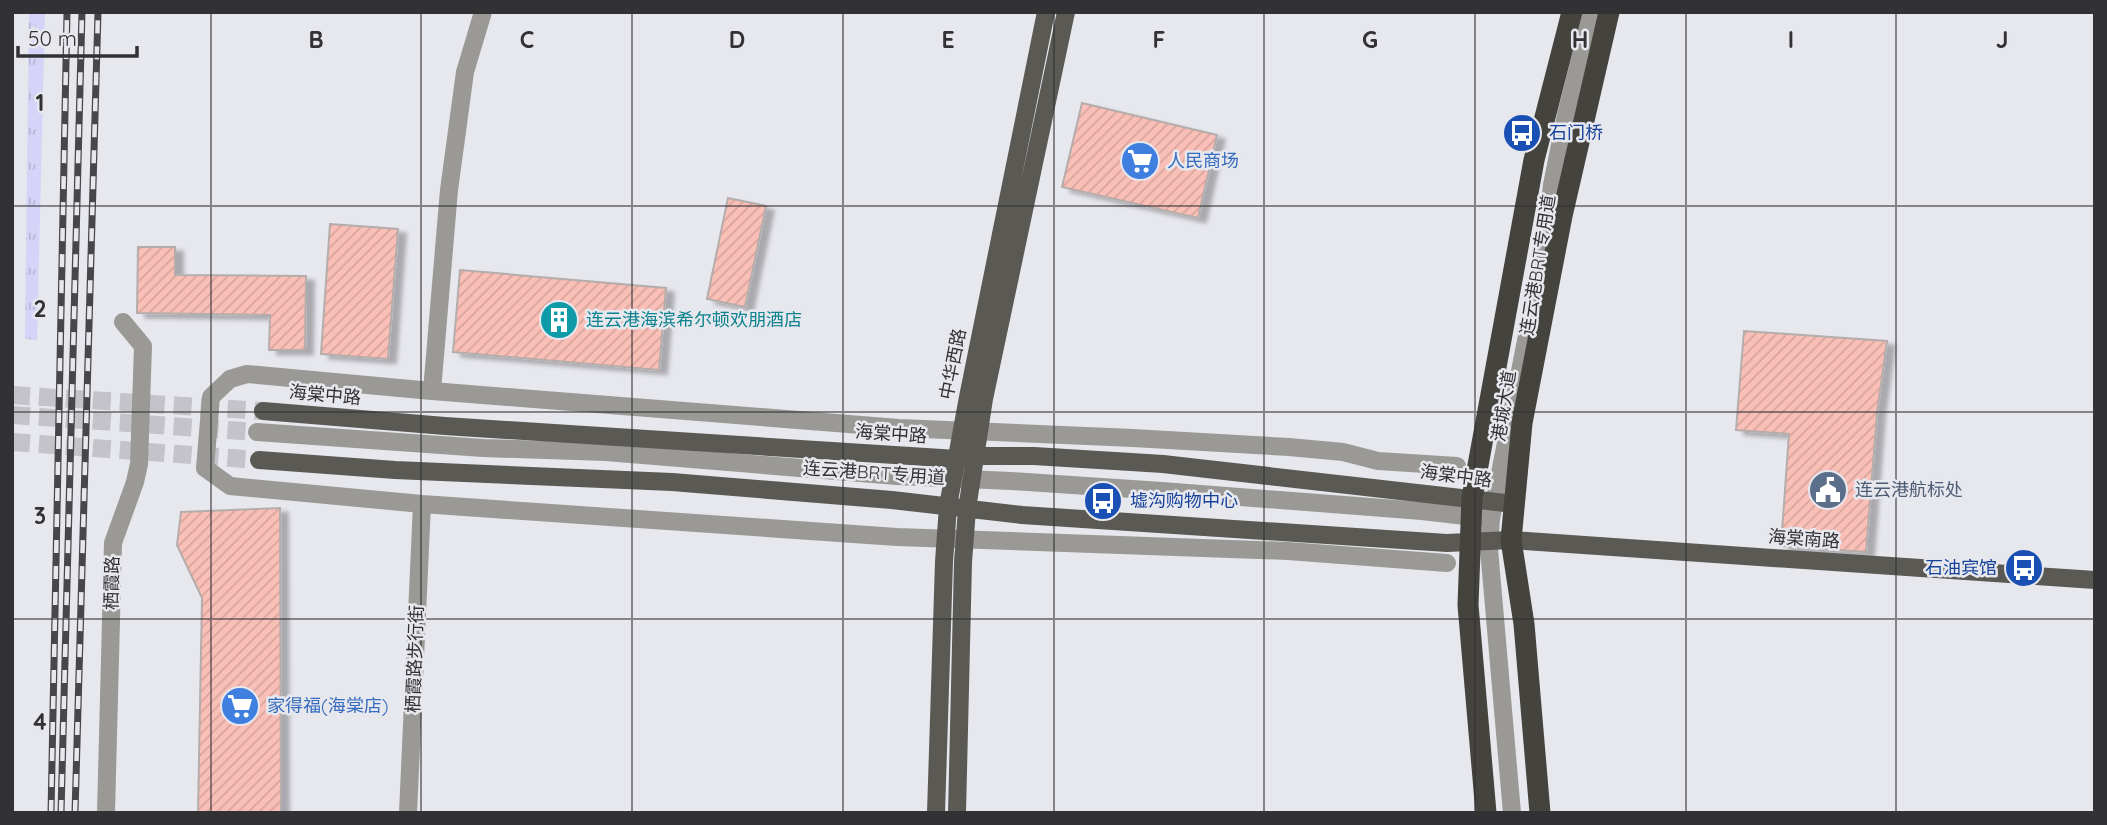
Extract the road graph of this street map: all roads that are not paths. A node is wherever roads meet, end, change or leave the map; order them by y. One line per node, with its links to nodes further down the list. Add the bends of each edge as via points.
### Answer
1 (483, 12): 8 (street, via 465,72 449,190)
2 (1046, 12): 10 (main road, 中华西路)
3 (1066, 12): 10 (main road, via 984,399)
4 (1572, 12): 21 (highway, 港城大道, via 1534,160)
5 (1592, 12): 17 (street, 连云港BRT专用道, via 1554,173)
6 (1609, 12): 17 (highway, 港城大道)
7 (123, 322): 28 (street, 栖霞路, via 143,346 142,391 139,464 113,543)
8 (432, 391): 10 (street); 18 (street, via 247,374 230,379 211,397 205,468 230,486)
9 (263, 411): 13 (main road, 海棠中路)
10 (971, 431): 12 (main road); 13 (main road, 中华西路); 15 (street, via 1289,447 1378,461)
11 (257, 432): 16 (street, 连云港BRT专用道)
12 (975, 456): 13 (main road, 海棠中路); 16 (main road); 21 (main road, 海棠中路, via 1163,464)
13 (957, 459): 16 (main road, 中华西路)
14 (259, 460): 19 (main road, via 672,482)
15 (1457, 466)
16 (962, 479): 19 (main road, 中华西路); 20 (main road); 21 (street, 连云港BRT专用道)
17 (1504, 503): 21 (main road, 海棠中路); 24 (highway, 港城大道)
18 (422, 504): 22 (street); 29 (street, 栖霞路步行街)
19 (948, 506): 20 (main road); 22 (main road, 中华西路)
20 (967, 509): 23 (main road); 25 (main road)
21 (1478, 511): 25 (highway, 港城大道)
22 (946, 538): 23 (street); 30 (main road, 中华西路)
23 (965, 539): 26 (street, via 1288,551); 31 (main road)
24 (1511, 540): 25 (main road); 27 (main road, 海棠南路); 34 (highway, 港城大道, via 1524,624)
25 (1480, 542): 32 (highway, 港城大道, via 1468,605); 33 (street)
26 (1447, 563)
27 (2095, 580)
28 (106, 813)
29 (408, 813)
30 (936, 813)
31 (957, 813)
32 (1486, 813)
33 (1512, 813)
34 (1541, 813)

